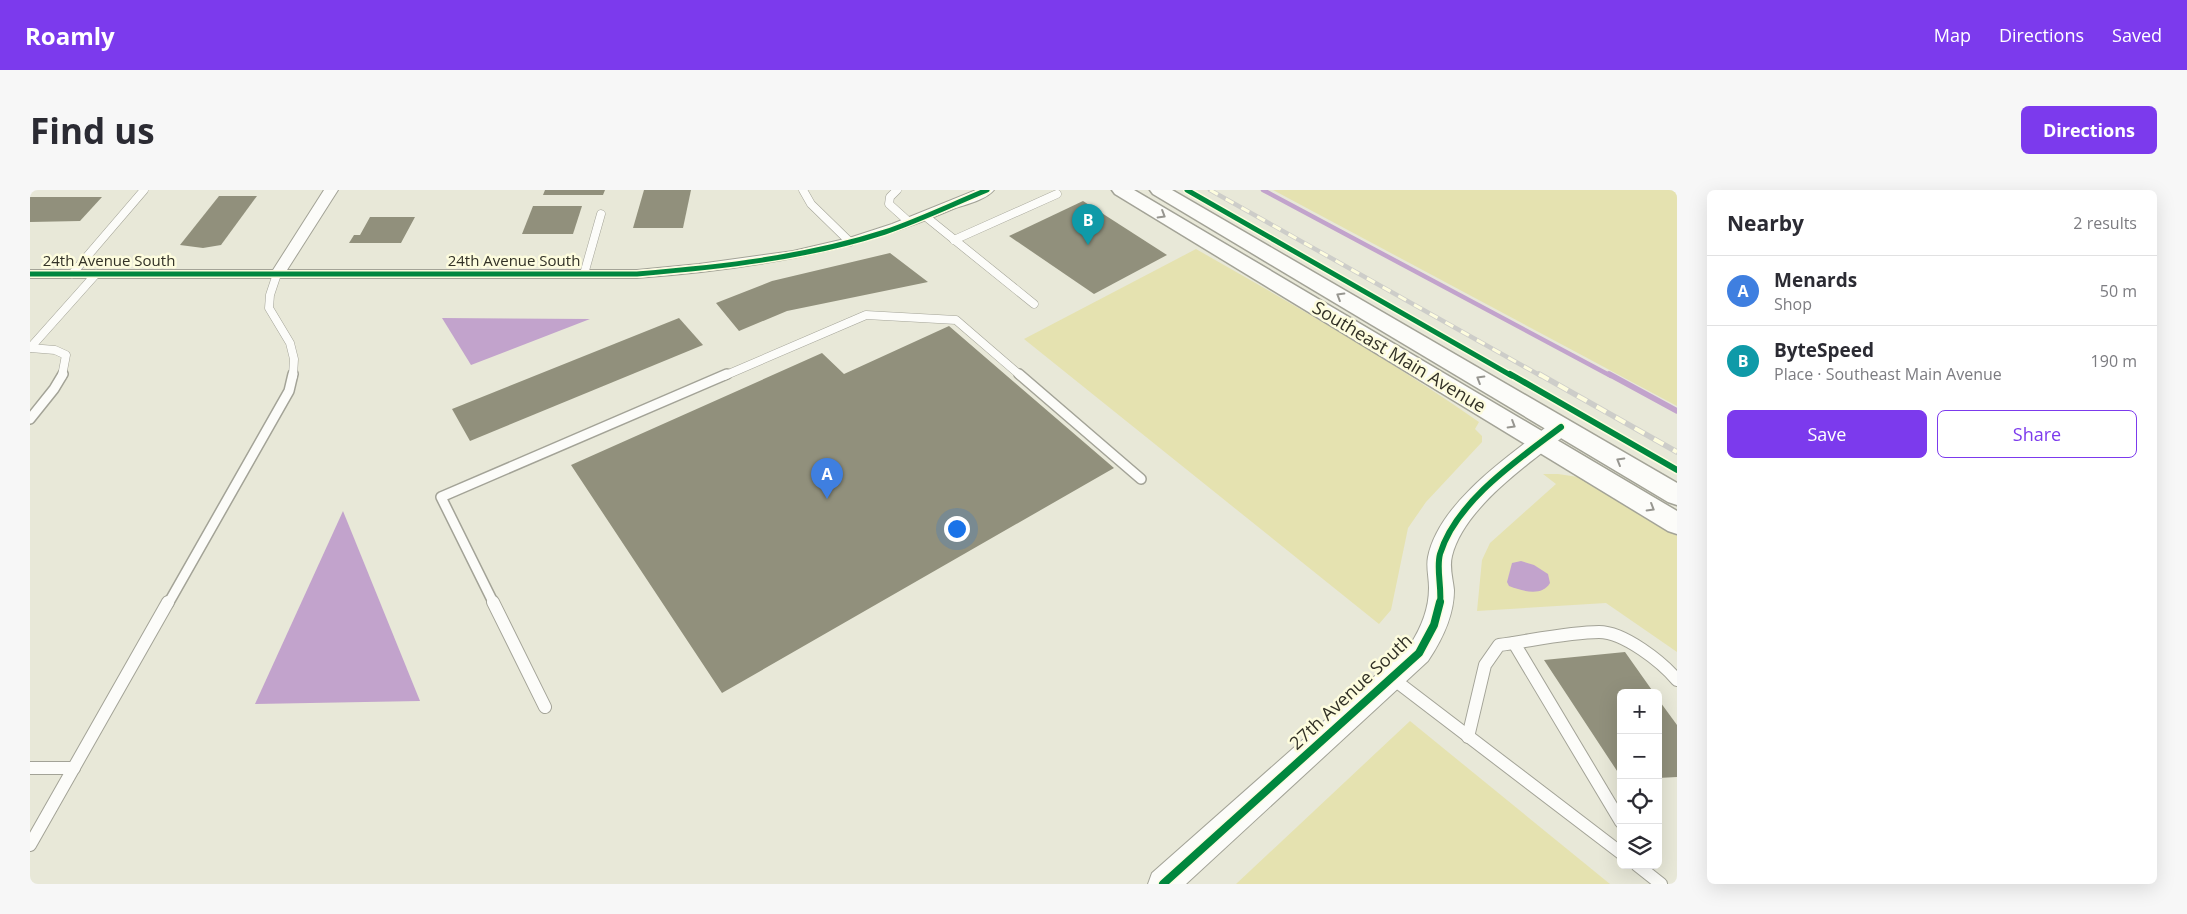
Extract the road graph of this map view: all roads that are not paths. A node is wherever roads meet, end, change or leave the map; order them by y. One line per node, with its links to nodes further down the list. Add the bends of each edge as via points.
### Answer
1 (144, 190): 15 (lane)
2 (331, 190): 17 (street)
3 (803, 190): 13 (lane, via 811,204)
4 (897, 190): 11 (lane, via 890,197 889,204)
5 (987, 190): 10 (street, 24th Avenue South)
6 (1121, 190): 22 (main road, Southeast Main Avenue, one-way to 22)
7 (1159, 190): 22 (main road, one-way to 7)
8 (1057, 194): 12 (lane)
9 (601, 214): 18 (lane)
10 (925, 216): 11 (street, 24th Avenue South); 12 (lane)
11 (909, 222): 13 (street, 24th Avenue South)
12 (954, 240): 19 (lane)
13 (850, 242): 18 (street, 24th Avenue South, via 768,260 696,269)
14 (30, 274): 15 (street, 24th Avenue South)
15 (72, 274): 16 (street, 24th Avenue South)
16 (96, 274): 17 (street, 24th Avenue South); 20 (lane)
17 (277, 274): 18 (street, 24th Avenue South); 32 (lane, via 269,298 270,310 289,337 295,354 295,373 289,391)
18 (584, 274)
19 (1034, 304)
20 (30, 348): 21 (lane, via 55,350 66,355 67,365 64,375)
21 (30, 419)
22 (1551, 435): 24 (main road, one-way to 22); 25 (main road, Southeast Main Avenue, one-way to 25); 27 (street, 27th Avenue South, via 1502,474 1450,528 1440,556 1441,594 1434,629 1419,653)
23 (1142, 479): 29 (lane, via 956,320 866,314 441,497)
24 (1677, 494)
25 (1677, 524)
26 (1514, 643): 28 (lane, via 1601,632 1635,644); 30 (lane, via 1499,645 1485,665); 33 (lane)
27 (1392, 678): 30 (lane); 39 (street, 27th Avenue South)
28 (1677, 680)
29 (545, 707)
30 (1468, 737): 35 (lane)
31 (30, 768): 32 (lane)
32 (74, 768): 34 (lane)
33 (1617, 815)
34 (30, 845)
35 (1617, 850)
36 (1642, 869): 38 (lane)
37 (1649, 869): 38 (lane)
38 (1658, 881)
39 (1163, 884)

